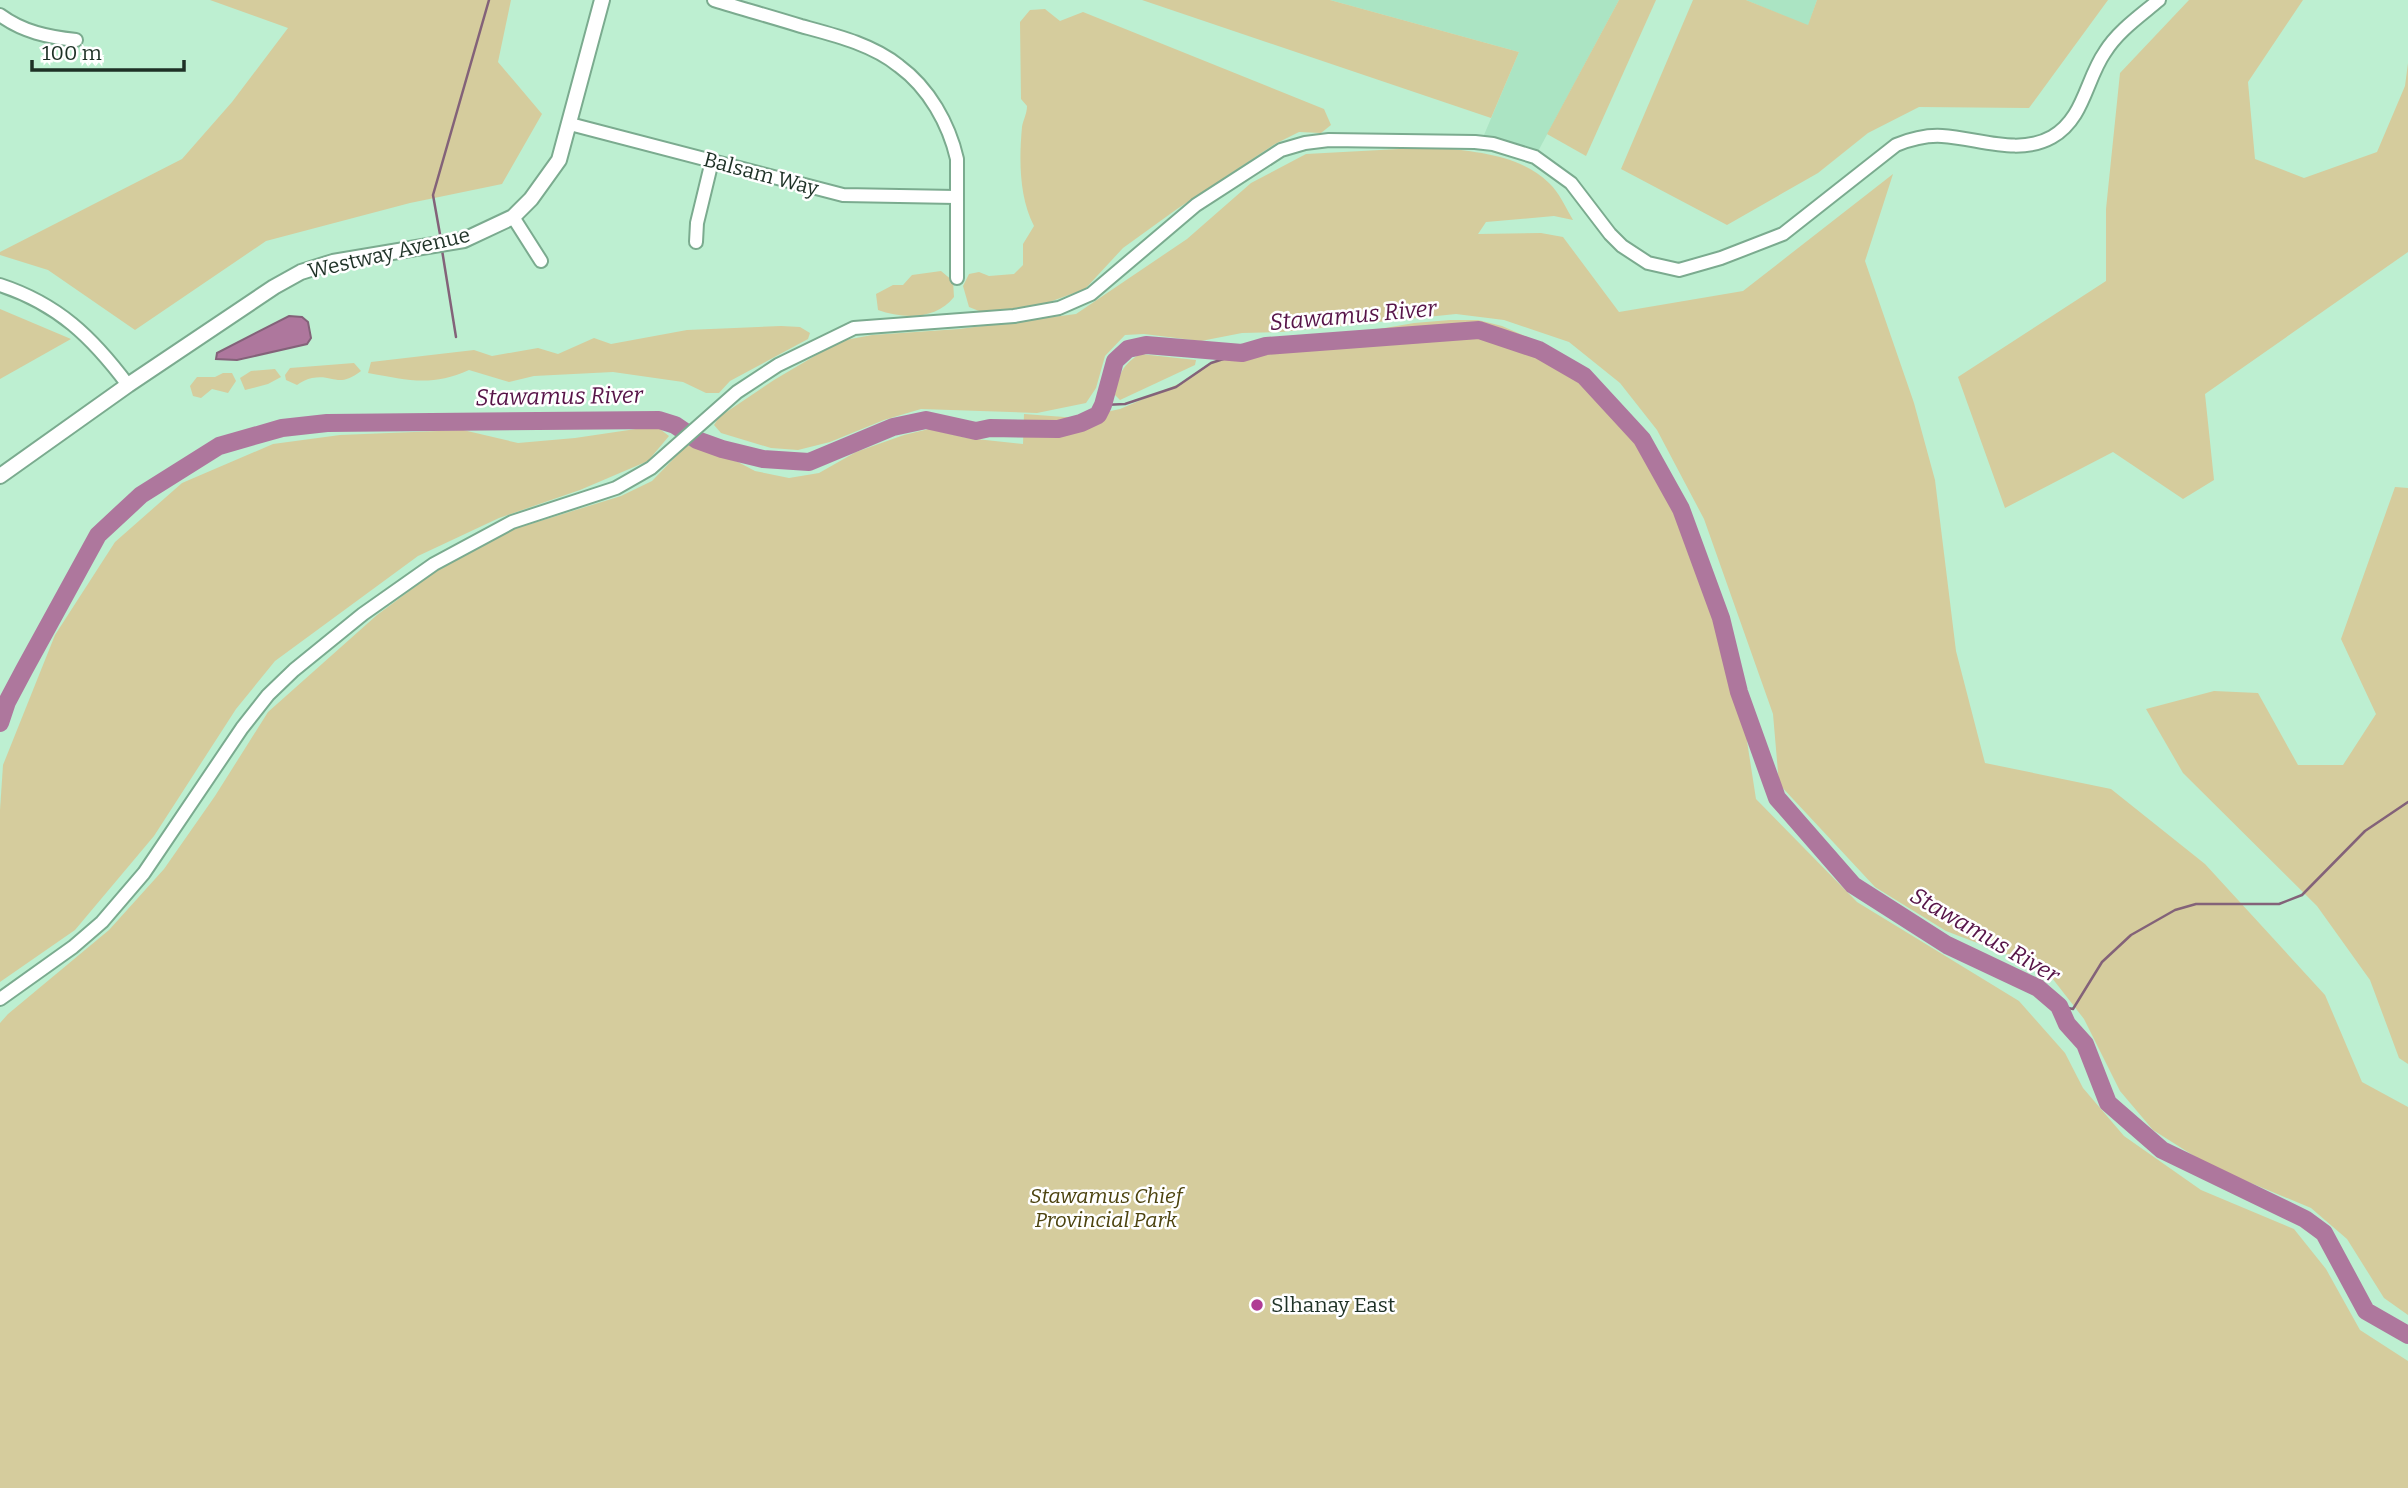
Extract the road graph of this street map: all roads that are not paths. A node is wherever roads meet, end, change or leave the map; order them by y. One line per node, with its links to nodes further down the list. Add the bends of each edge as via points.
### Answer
1 (602, 0): 6 (street, Westway Avenue)
2 (714, 0): 8 (street, via 840,37 898,64 933,101 953,142)
3 (2159, 0): 16 (street, via 2103,54 2072,120 2052,137 2011,145 1942,136 1909,140 1896,145 1783,234 1679,270 1648,262 1622,246 1571,184 1535,157 1484,143 1329,140 1281,150 1196,205 1091,294 1059,308 1014,316 854,328 778,365 737,392 651,468 616,488 512,522 434,565 363,614 268,695 144,873 102,922)
4 (0, 15): 5 (street, via 26,30)
5 (76, 40)
6 (570, 124): 7 (street, Balsam Way); 9 (street, Westway Avenue, via 550,175)
7 (712, 161): 8 (street, Balsam Way, via 843,195); 10 (street)
8 (956, 197): 12 (street)
9 (513, 217): 11 (street); 14 (street, Westway Avenue, via 464,240 343,260 301,272)
10 (696, 242)
11 (541, 261)
12 (957, 278)
13 (0, 285): 14 (street, via 62,314)
14 (128, 385): 15 (street, Westway Avenue)
15 (0, 476)
16 (0, 999)

